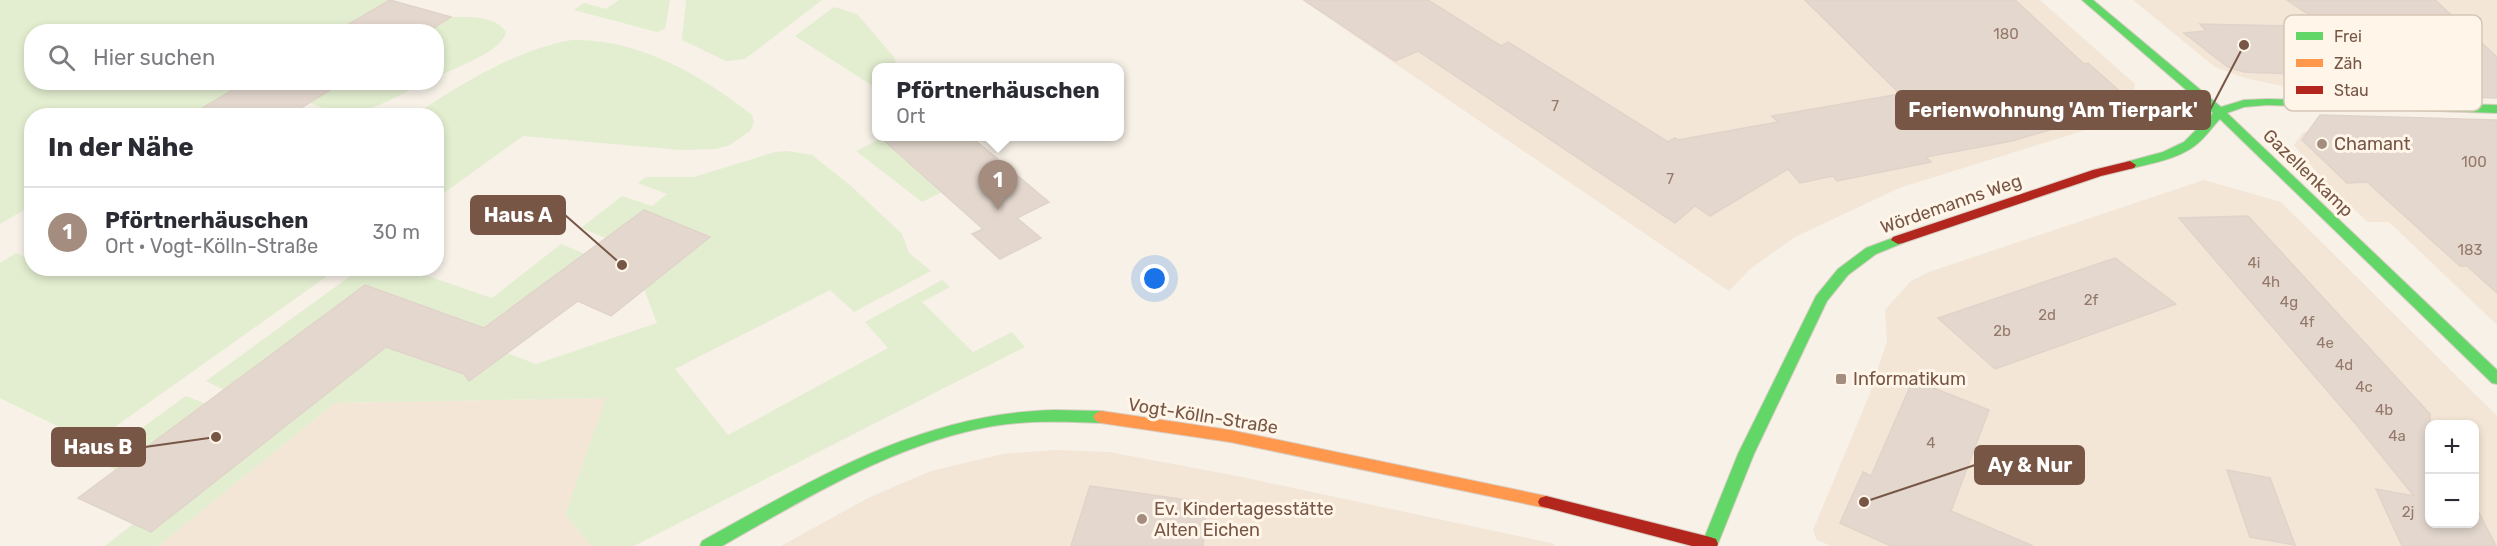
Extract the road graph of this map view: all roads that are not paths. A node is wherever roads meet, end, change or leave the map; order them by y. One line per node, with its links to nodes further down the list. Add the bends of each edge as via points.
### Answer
1 (2087, 0): 5 (street, Gazellenkamp)
2 (2284, 103): 5 (street, via 2233,105)
3 (2482, 109): 4 (street)
4 (2497, 109)
5 (2220, 113): 6 (street, Gazellenkamp); 7 (street, Wördemanns Weg, via 2200,137 2180,149 1909,235 1871,251 1843,272 1815,310 1746,454)
6 (2497, 379)
7 (1710, 545): 8 (street, Vogt-Kölln-Straße, via 1640,523 1404,471 1191,430 1053,415 978,423 903,445 852,467)
8 (708, 546)

